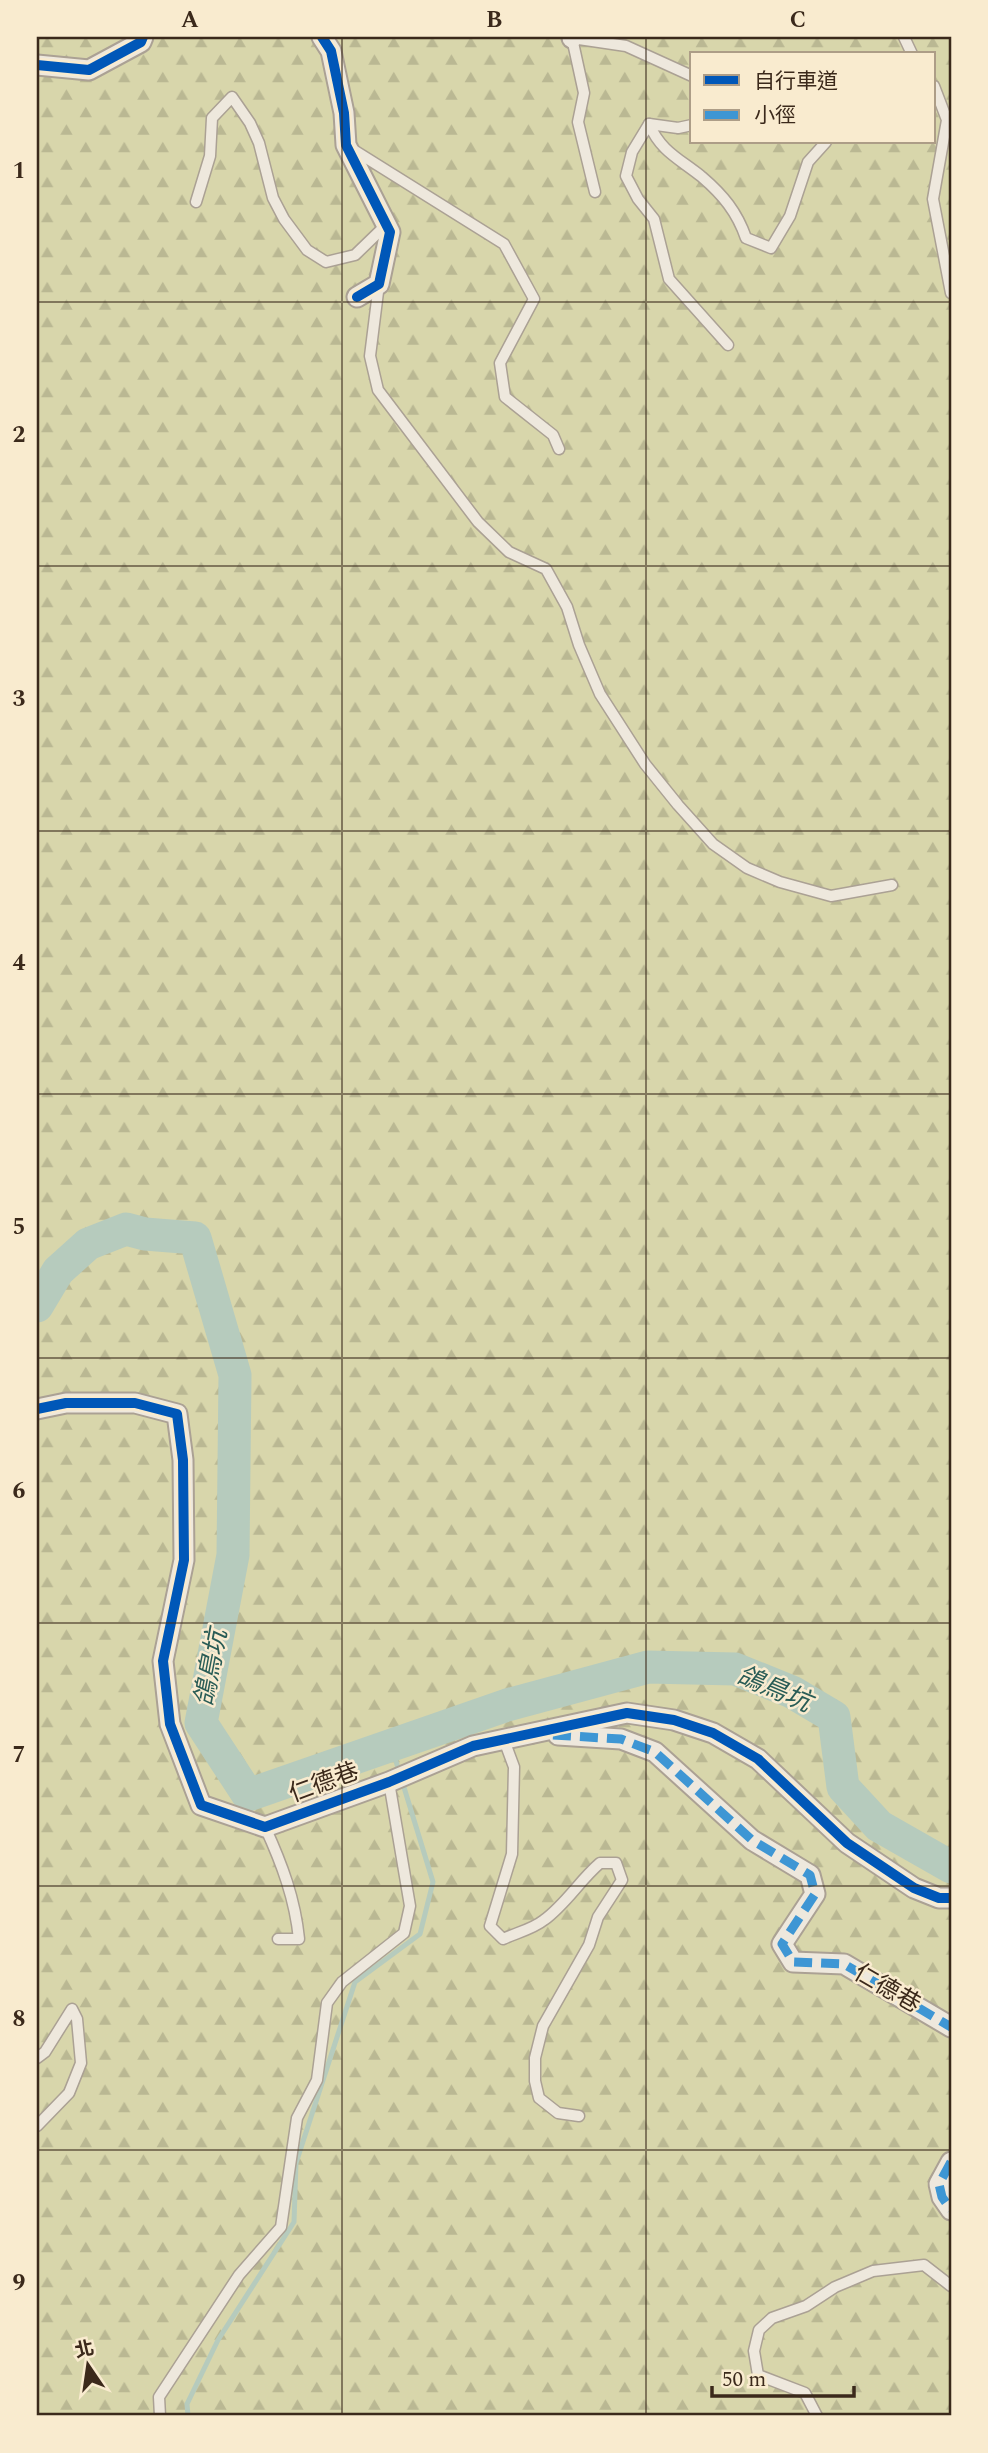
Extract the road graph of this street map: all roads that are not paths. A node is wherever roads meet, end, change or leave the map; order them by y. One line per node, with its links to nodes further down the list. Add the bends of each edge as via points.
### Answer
1 (143, 37): 4 (street, via 89,70)
2 (322, 37): 10 (street, via 331,51)
3 (572, 37): 5 (lane, via 626,46); 11 (lane, via 583,93 578,122)
4 (37, 65)
5 (690, 75)
6 (936, 91): 15 (lane, via 947,120 933,199)
7 (649, 124): 8 (lane); 9 (lane, via 656,141 717,191 738,217 746,238 771,248 790,216 808,162); 17 (lane, via 632,152 626,176 654,219 669,279)
8 (690, 125)
9 (824, 144)
10 (346, 145): 13 (street); 18 (lane, via 504,244 534,299 500,363 505,397 553,435)
11 (595, 192)
12 (196, 202): 13 (lane, via 209,156 212,118 232,97 259,143 273,198 307,250 326,262 355,255)
13 (386, 225): 14 (street, via 390,232)
14 (379, 284): 16 (street); 19 (lane, via 370,356 378,390 478,522 509,552 546,569 567,607 600,694 678,805 713,844 747,868 780,882 831,896)
15 (951, 293)
16 (357, 297)
17 (728, 345)
18 (559, 449)
19 (892, 885)
20 (37, 1409): 23 (street, 仁德巷, via 135,1403 177,1414 183,1460 184,1560 163,1661 170,1724 201,1805)
21 (513, 1738): 22 (street, 仁德巷, via 473,1746); 24 (street, 仁德巷, via 627,1713 674,1720 713,1733 758,1759 847,1843 914,1888); 26 (street, 仁德巷, via 621,1739 655,1752 752,1840 810,1875 815,1895 782,1944 793,1962 844,1964); 28 (lane, via 512,1854 490,1926 503,1939 543,1921 600,1863 616,1863 622,1880 543,2026 535,2058 539,2098 558,2113)
22 (388, 1782): 23 (street, 仁德巷); 33 (lane, via 410,1906 404,1933 342,1982 327,2003 317,2080 297,2118 281,2227 239,2275 159,2397)
23 (265, 1828): 25 (lane, via 286,1874 297,1915 299,1939)
24 (945, 1898)
25 (278, 1939)
26 (951, 2027)
27 (37, 2058): 29 (lane, via 72,2009 81,2063 69,2093)
28 (579, 2116)
29 (37, 2126)
30 (951, 2162): 31 (street, via 939,2184)
31 (951, 2210)
32 (951, 2286): 34 (lane, via 924,2265 873,2271 772,2318 760,2330 754,2351 758,2375 805,2393)
33 (160, 2416)
34 (817, 2416)

